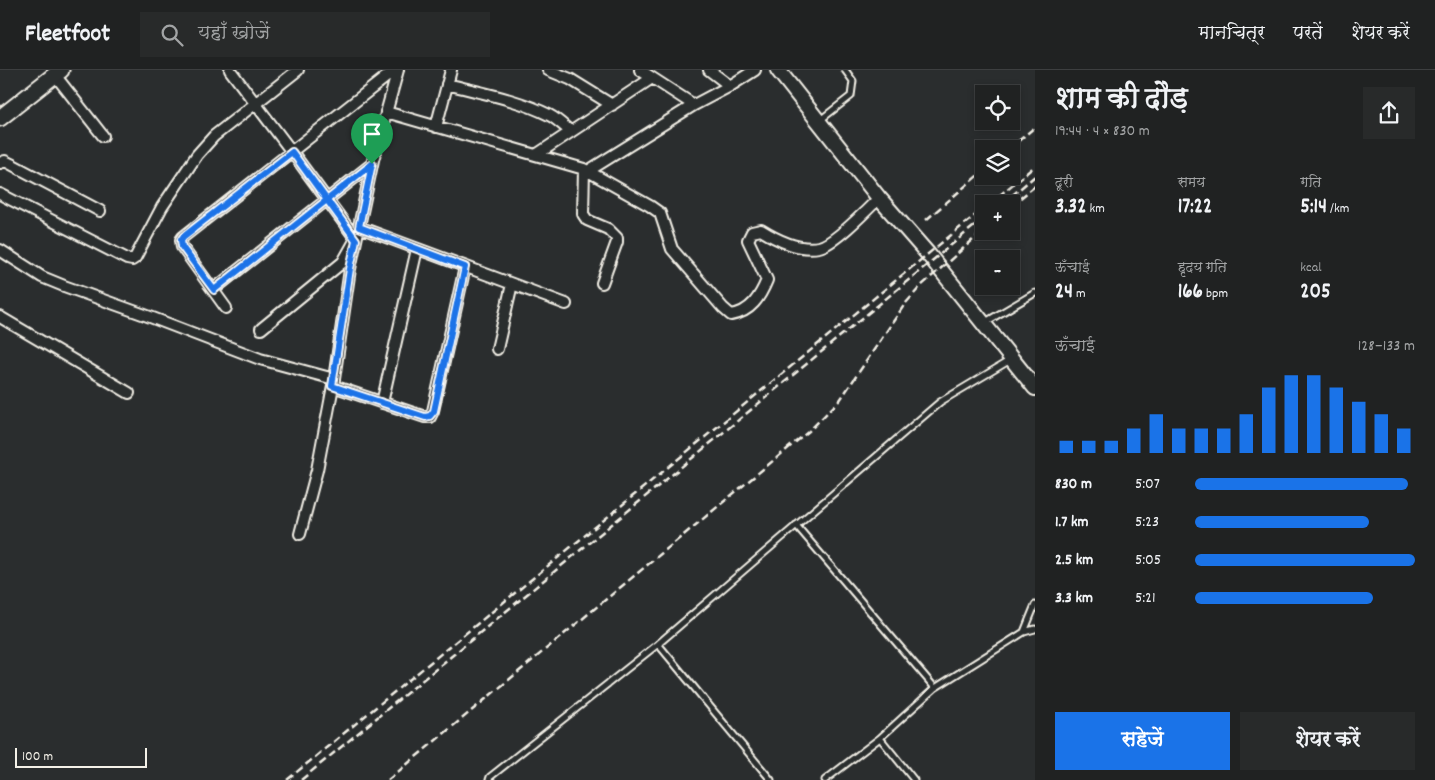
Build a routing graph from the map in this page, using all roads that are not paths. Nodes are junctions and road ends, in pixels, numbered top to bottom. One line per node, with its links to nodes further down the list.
1 (230, 70): 15 (street)
2 (298, 70): 15 (street)
3 (396, 70): 19 (street); 25 (street)
4 (451, 70): 13 (street)
5 (548, 70): 16 (street)
6 (640, 70): 12 (street)
7 (709, 70): 14 (street)
8 (756, 70): 14 (street)
9 (778, 70): 21 (main road)
10 (845, 70): 21 (lane)
11 (55, 72): 18 (main road); 20 (main road); 24 (street)
12 (652, 78): 16 (street); 17 (street)
13 (447, 84): 22 (street); 23 (street)
14 (730, 86): 17 (street)
15 (255, 104): 25 (street); 30 (street)
16 (612, 105): 23 (street)
17 (694, 105): 29 (street)
18 (0, 107)
19 (386, 112): 22 (street); 28 (street)
20 (0, 118)
21 (818, 121): 31 (main road)
22 (436, 127): 26 (street)
23 (571, 132): 26 (street)
24 (103, 136)
25 (292, 152): 32 (street); 41 (street)
26 (536, 155): 29 (street)
27 (0, 163): 33 (street)
28 (372, 164): 32 (street); 34 (street)
29 (586, 170): 31 (street); 39 (street)
30 (0, 195)
31 (879, 198): 46 (main road)
32 (327, 200): 35 (street); 41 (street)
33 (100, 212)
34 (359, 227): 35 (street); 37 (street)
35 (356, 240): 47 (street); 50 (street)
36 (0, 250): 50 (street)
37 (417, 250): 38 (street); 53 (street)
38 (465, 267): 40 (street); 53 (street)
39 (602, 283)
40 (512, 284): 43 (street); 48 (street)
41 (214, 290): 44 (street)
42 (1035, 293): 46 (lane)
43 (566, 304)
44 (226, 308)
45 (0, 318): 52 (street)
46 (984, 323): 49 (main road)
47 (261, 329)
48 (497, 349)
49 (1012, 358): 51 (main road); 54 (lane)
50 (333, 383): 53 (street); 55 (street)
51 (1035, 388)
52 (128, 392)
53 (382, 403)
54 (796, 525): 59 (lane); 60 (lane)
55 (300, 534)
56 (1035, 605): 58 (lane)
57 (1035, 628): 58 (lane)
58 (1024, 632): 60 (lane)
59 (658, 644): 62 (lane); 63 (lane)
60 (935, 688): 61 (lane)
61 (880, 738): 64 (lane); 65 (lane)
62 (490, 780)
63 (771, 780)
64 (825, 780)
65 (914, 780)

